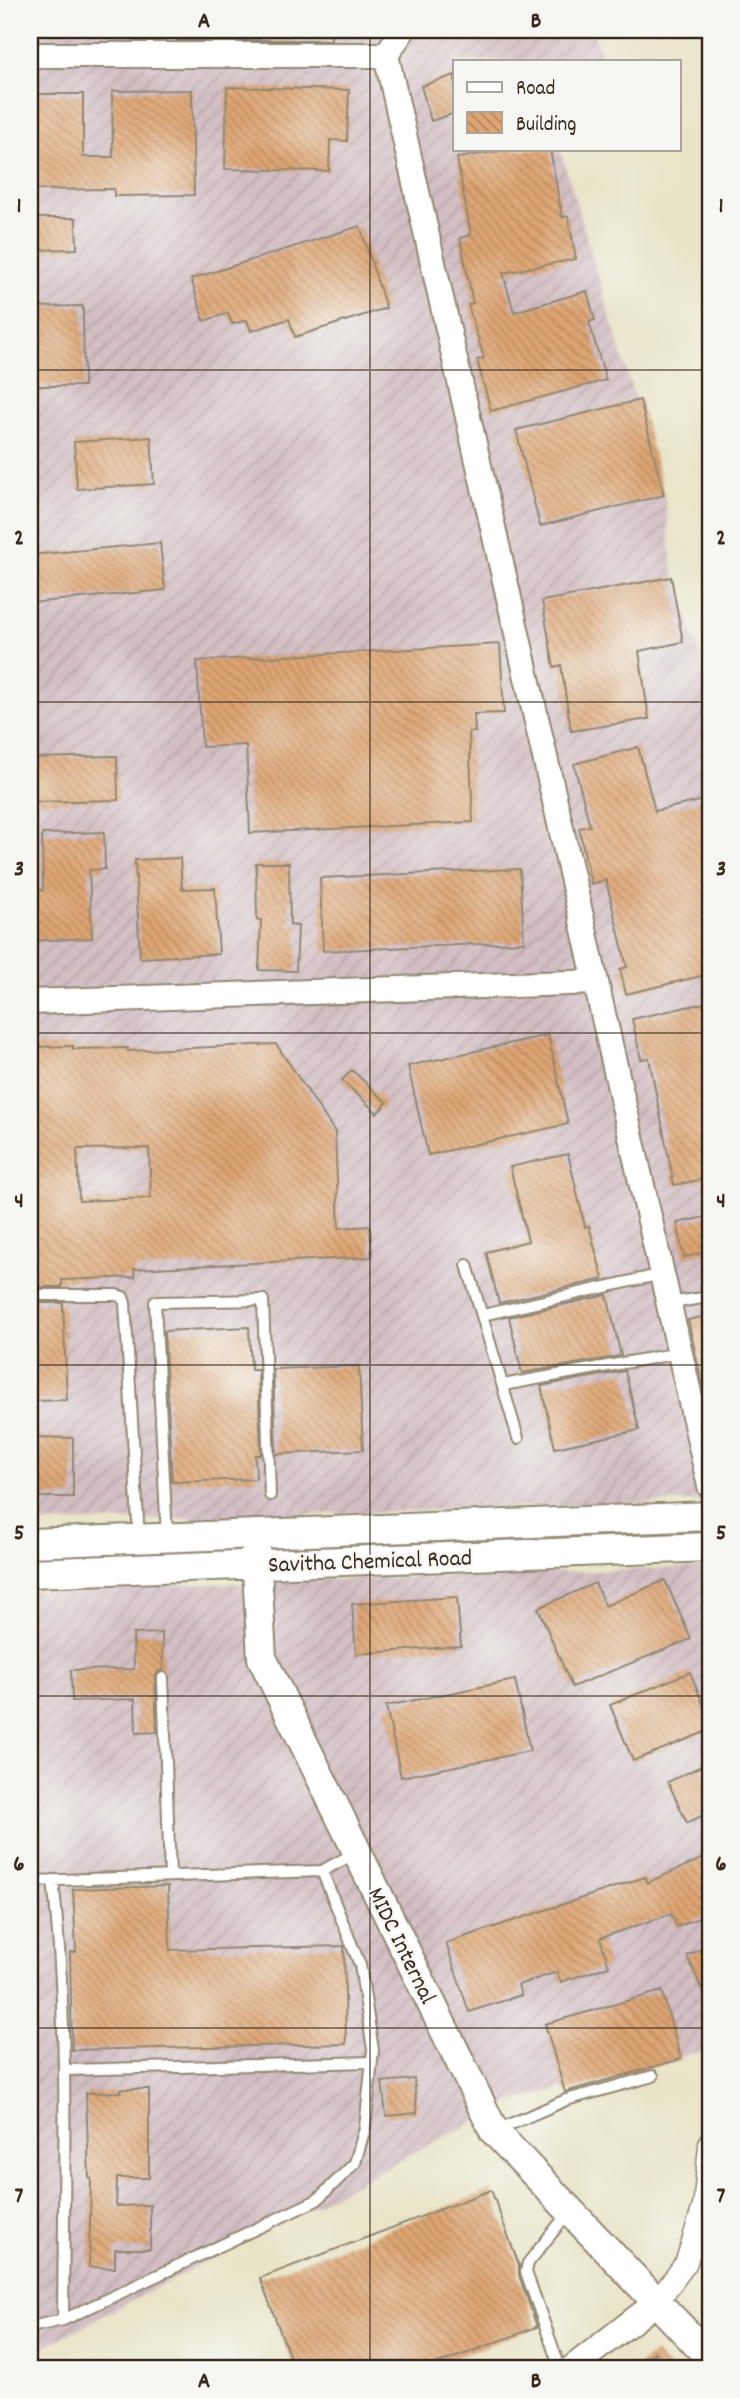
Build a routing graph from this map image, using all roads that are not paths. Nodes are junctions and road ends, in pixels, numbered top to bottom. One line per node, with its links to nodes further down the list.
1 (403, 30): 3 (street)
2 (30, 55): 3 (street)
3 (386, 55): 4 (street)
4 (596, 982): 5 (street); 7 (street)
5 (30, 1002)
6 (467, 1265): 11 (lane)
7 (662, 1274): 10 (street); 11 (lane)
8 (30, 1295): 19 (lane)
9 (710, 1297): 10 (lane)
10 (669, 1303): 12 (street)
11 (483, 1315): 13 (lane)
12 (680, 1352): 13 (lane); 15 (street)
13 (503, 1384): 14 (lane)
14 (518, 1438)
15 (710, 1486)
16 (270, 1495): 19 (lane)
17 (701, 1517): 18 (main road, Savitha Chemical Road); 21 (street)
18 (255, 1534): 19 (main road, Savitha Chemical Road); 22 (main road, MIDC Internal)
19 (153, 1538): 20 (main road, Savitha Chemical Road)
20 (30, 1543)
21 (708, 1551): 22 (main road, Savitha Chemical Road)
22 (257, 1564): 23 (main road, Savitha Chemical Road); 25 (main road, MIDC Internal)
23 (30, 1573)
24 (163, 1678): 27 (lane)
25 (357, 1852): 26 (lane); 33 (main road, MIDC Internal)
26 (321, 1871): 27 (lane); 30 (lane)
27 (170, 1876): 28 (lane)
28 (53, 1880): 29 (lane); 31 (lane)
29 (30, 1881)
30 (371, 2062): 31 (lane); 37 (lane)
31 (65, 2070): 37 (lane)
32 (653, 2076): 33 (lane)
33 (494, 2131): 35 (main road, MIDC Internal)
34 (710, 2141): 36 (street)
35 (570, 2210): 36 (main road, MIDC Internal); 40 (lane)
36 (657, 2302): 39 (main road, MIDC Internal); 41 (street)
37 (63, 2320): 38 (lane)
38 (30, 2327)
39 (710, 2358)
40 (560, 2368)
41 (572, 2368)

